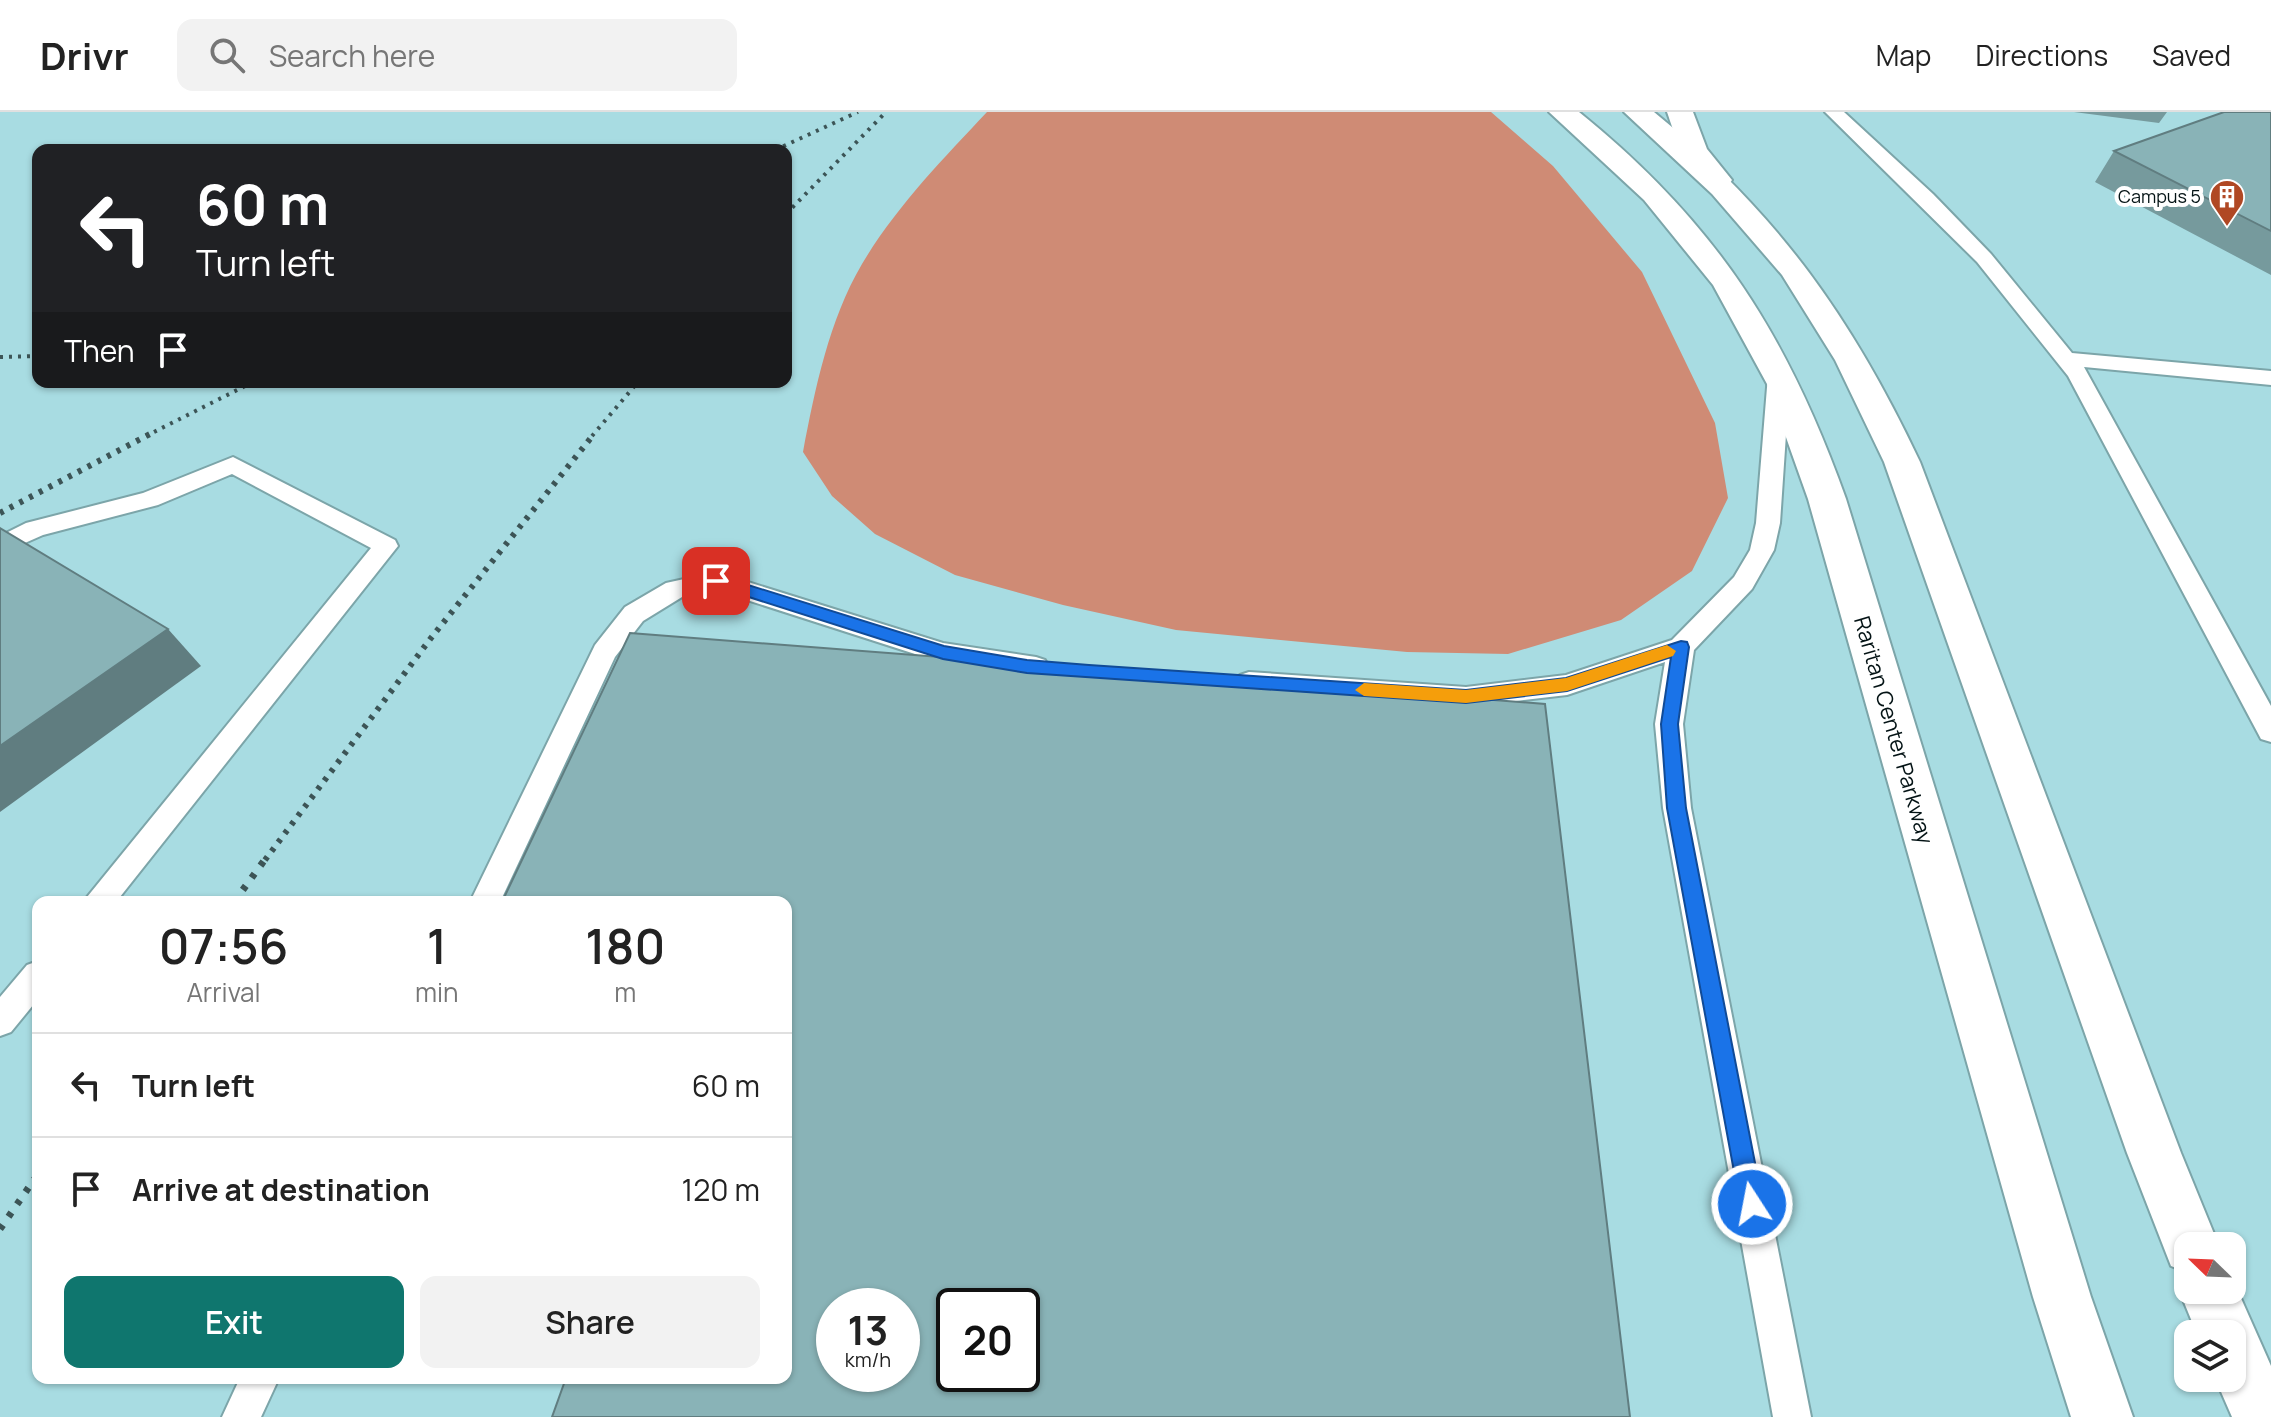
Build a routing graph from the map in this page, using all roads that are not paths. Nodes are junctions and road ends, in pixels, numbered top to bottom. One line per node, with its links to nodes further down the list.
1 (1562, 112): 7 (street, Raritan Center Parkway)
2 (1637, 112): 5 (street)
3 (1680, 112): 5 (street)
4 (1834, 112): 6 (lane)
5 (1718, 180): 18 (street)
6 (2067, 359): 8 (lane); 13 (lane)
7 (1780, 373): 10 (lane); 23 (street, Raritan Center Parkway)
8 (2271, 378)
9 (0, 546): 14 (lane)
10 (1681, 647): 12 (lane); 22 (lane)
11 (1058, 669): 15 (lane)
12 (1231, 681)
13 (2271, 731)
14 (103, 896)
15 (488, 896)
16 (32, 982): 17 (lane)
17 (0, 1021)
18 (2185, 1232)
19 (2246, 1379): 24 (street)
20 (257, 1384): 21 (lane)
21 (241, 1417)
22 (1792, 1417)
23 (2102, 1417)
24 (2263, 1417)

